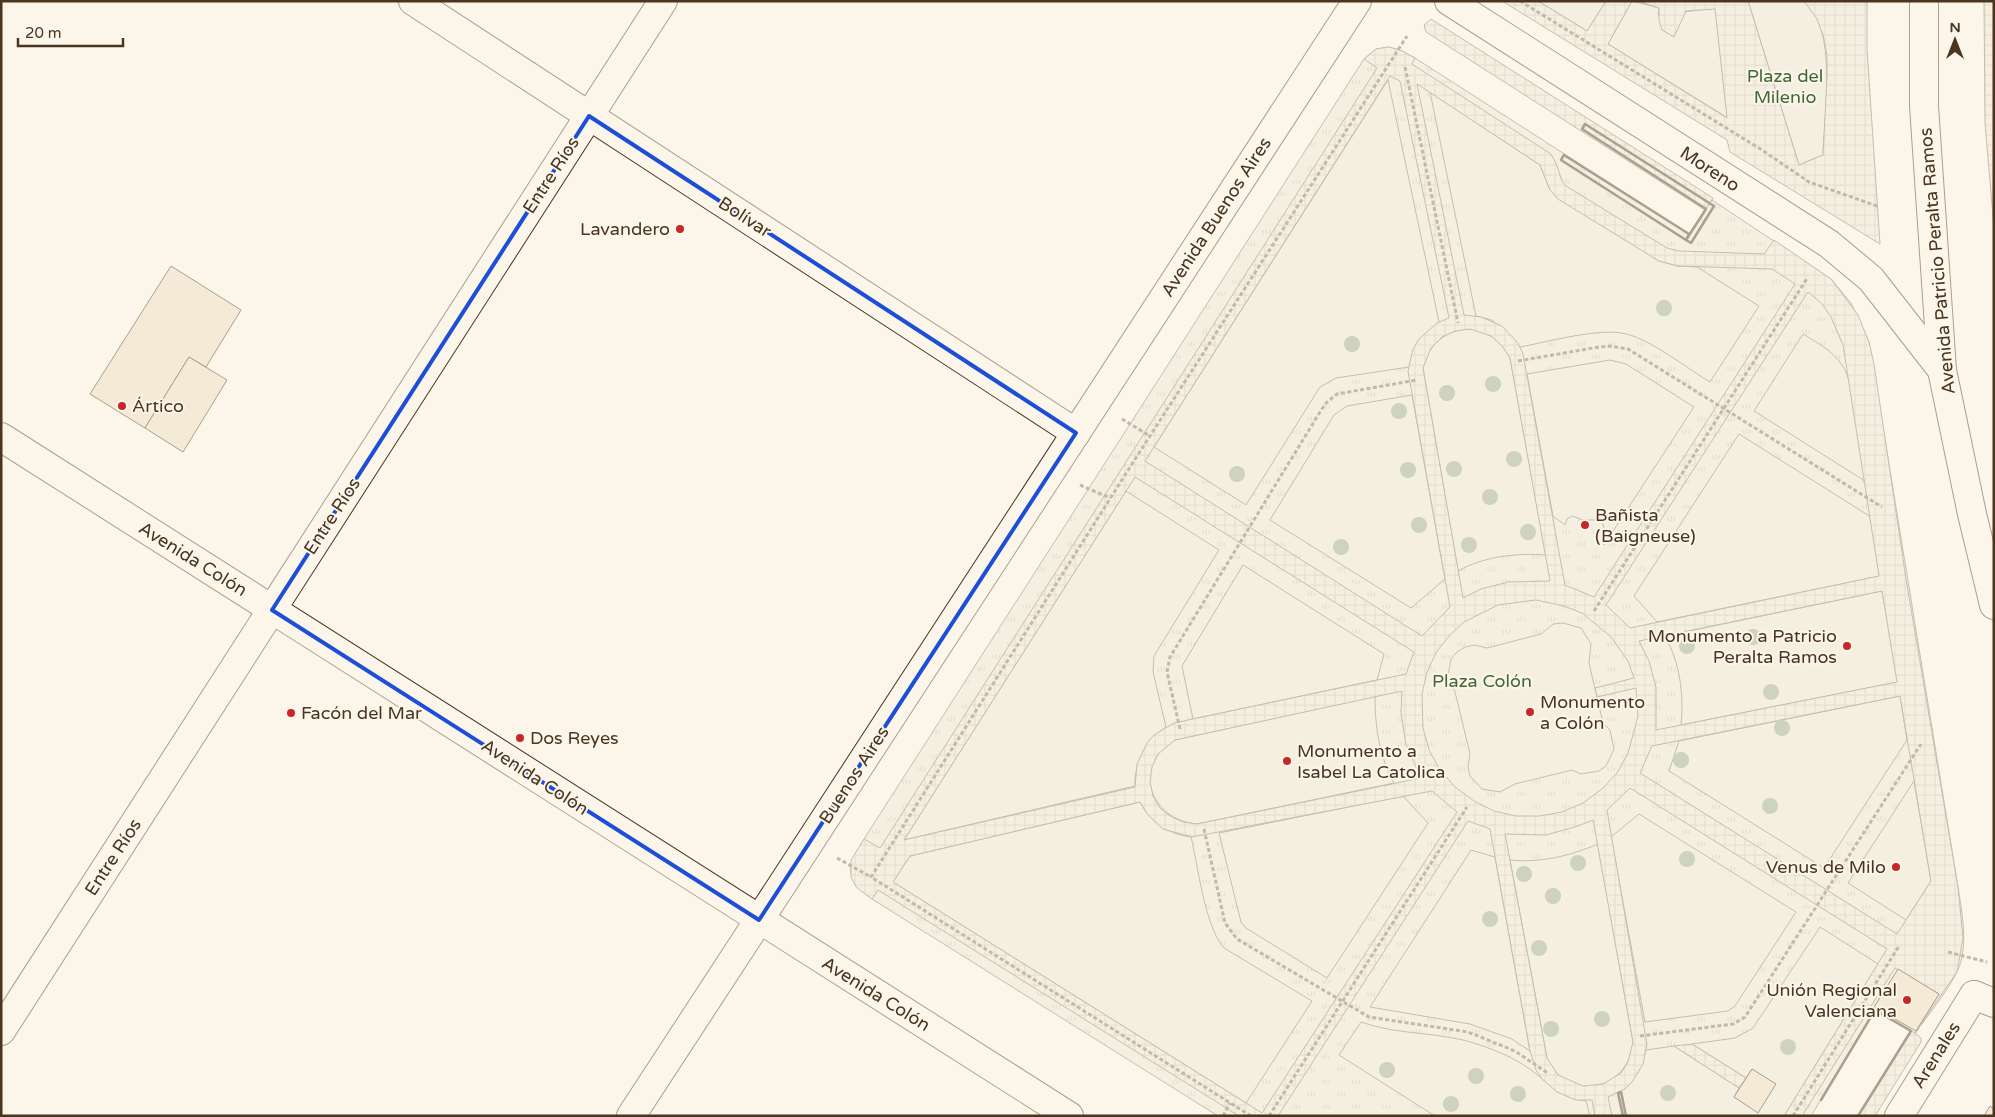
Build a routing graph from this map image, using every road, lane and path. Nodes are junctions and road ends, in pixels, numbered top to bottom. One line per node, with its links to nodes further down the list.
1 (414, 1): 9 (street, Bolívar)
2 (663, 1): 9 (street, Entre Ríos)
3 (1357, 1): 17 (street, Avenida Buenos Aires)
4 (1449, 1): 14 (street, Moreno)
5 (1520, 1): 10 (path)
6 (1924, 1): 14 (street, Avenida Patricio Peralta Ramos)
7 (1407, 36): 28 (path)
8 (1405, 68): 12 (path)
9 (589, 116): 17 (street, Bolívar); 21 (street, Entre Ríos)
10 (1877, 206)
11 (1808, 277): 16 (path)
12 (1458, 323)
13 (1518, 361): 16 (path)
14 (1942, 370): 20 (street, Avenida Patricio Peralta Ramos)
15 (1417, 380): 23 (path)
16 (1724, 408): 19 (path); 22 (path)
17 (1076, 433): 27 (street, Buenos Aires)
18 (1, 437): 21 (street, Avenida Colón)
19 (1882, 507)
20 (1994, 605)
21 (272, 610): 29 (street, Avenida Colón); 35 (street, Entre Ríos)
22 (1594, 611)
23 (1180, 729)
24 (1921, 744): 36 (path)
25 (1467, 807): 34 (path)
26 (1204, 829): 34 (path)
27 (810, 843): 28 (path); 29 (street, Buenos Aires)
28 (871, 877): 38 (path)
29 (759, 920): 39 (street, Buenos Aires); 40 (street, Avenida Colón)
30 (1898, 946): 44 (path)
31 (1948, 952): 32 (path)
32 (1987, 962)
33 (1984, 999): 45 (street, Arenales)
34 (1342, 1002): 37 (path); 43 (path)
35 (1, 1031)
36 (1640, 1036)
37 (1549, 1074)
38 (1230, 1103): 41 (path); 42 (path)
39 (631, 1116)
40 (1069, 1116)
41 (1223, 1116)
42 (1251, 1116)
43 (1269, 1116)
44 (1793, 1116)
45 (1899, 1116)

